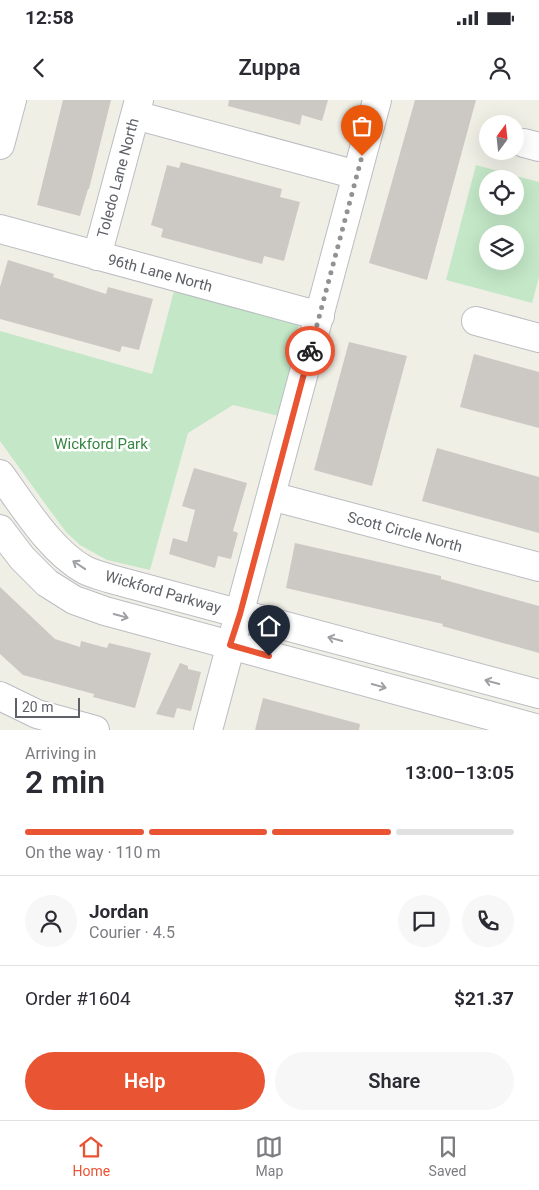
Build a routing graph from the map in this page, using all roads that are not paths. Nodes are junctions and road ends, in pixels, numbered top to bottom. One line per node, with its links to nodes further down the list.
1 (12, 100): 4 (street)
2 (377, 100): 5 (street)
3 (137, 108): 5 (street); 7 (street, Toledo Lane North)
4 (0, 145)
5 (357, 175): 8 (street)
6 (0, 229): 7 (street, 96th Lane North)
7 (97, 256): 8 (street, 96th Lane North)
8 (320, 316): 12 (street)
9 (476, 321): 10 (street)
10 (539, 338)
11 (0, 474): 15 (street, Wickford Parkway, one-way to 11)
12 (271, 496): 14 (street, Scott Circle North); 15 (street)
13 (0, 529): 16 (street, one-way to 16)
14 (539, 567)
15 (240, 614): 16 (street); 17 (street, Wickford Parkway, one-way to 15)
16 (230, 645): 20 (street, one-way to 20); 22 (street)
17 (539, 694)
18 (0, 696): 19 (street)
19 (64, 726): 21 (street)
20 (539, 729)
21 (95, 730)
22 (208, 730)

